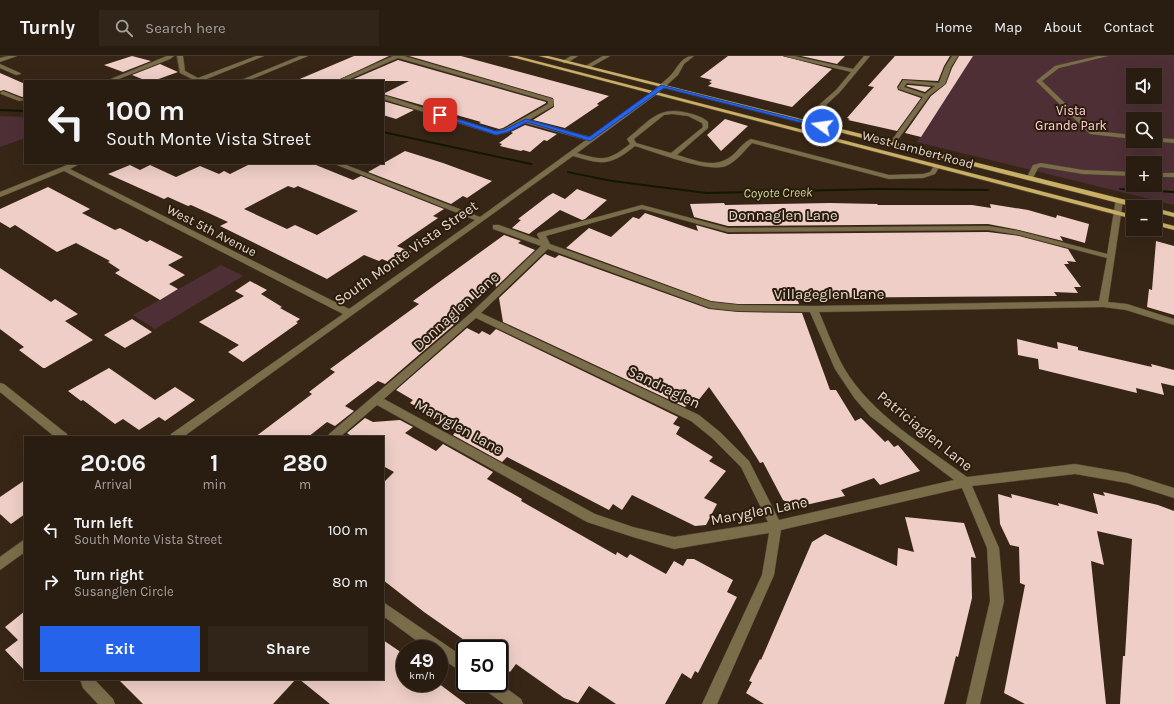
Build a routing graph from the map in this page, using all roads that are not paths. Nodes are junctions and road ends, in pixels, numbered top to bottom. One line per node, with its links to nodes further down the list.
1 (14, 56): 16 (street)
2 (171, 56): 22 (street)
3 (180, 56): 23 (street)
4 (261, 56): 23 (street)
5 (305, 56): 24 (street)
6 (398, 56): 25 (street); 33 (street)
7 (511, 56): 29 (main road, West Lambert Road)
8 (542, 56): 17 (main road, West Lambert Road)
9 (575, 56): 17 (street)
10 (608, 56): 19 (street)
11 (691, 56): 27 (street, South Monte Vista Street)
12 (787, 56): 20 (street)
13 (867, 56): 20 (street)
14 (955, 56): 26 (street)
15 (1105, 56): 35 (street)
16 (0, 60)
17 (565, 62): 19 (main road, West Lambert Road)
18 (0, 66): 21 (street)
19 (587, 67): 27 (main road, West Lambert Road)
20 (854, 71): 34 (street)
21 (18, 74)
22 (114, 79)
23 (200, 80)
24 (245, 80)
25 (342, 80)
26 (940, 85): 30 (street); 30 (street)
27 (663, 86): 29 (street, South Monte Vista Street); 34 (main road, West Lambert Road)
28 (1, 92): 32 (street)
29 (655, 93): 36 (street, South Monte Vista Street); 45 (main road, West Lambert Road)
30 (926, 96): 40 (street)
31 (384, 97): 33 (street)
32 (21, 100)
33 (526, 120): 36 (street)
34 (822, 126): 40 (main road, West Lambert Road)
35 (1126, 136)
36 (590, 139): 41 (street, South Monte Vista Street)
37 (1162, 140): 38 (street)
38 (1174, 141)
39 (634, 144): 41 (street); 42 (street); 42 (street)
40 (892, 144): 50 (main road, West Lambert Road)
41 (570, 153): 58 (street, South Monte Vista Street)
42 (673, 155): 45 (street)
43 (76, 164): 46 (street)
44 (338, 164): 58 (street)
45 (937, 166): 55 (main road, West Lambert Road)
46 (65, 169): 51 (street); 66 (street, West 5th Avenue)
47 (1126, 174): 50 (street)
48 (1162, 175): 49 (street)
49 (1174, 175)
50 (1030, 179): 52 (main road, West Lambert Road)
51 (0, 195)
52 (1120, 201): 53 (main road, West Lambert Road); 55 (street)
53 (1126, 203)
54 (1162, 212): 57 (main road)
55 (1119, 213): 56 (main road, West Lambert Road); 63 (street)
56 (1126, 215)
57 (1174, 215)
58 (481, 220): 66 (street, South Monte Vista Street)
59 (1162, 225): 61 (main road)
60 (496, 227): 62 (street, Villageglen Lane)
61 (1174, 228)
62 (547, 245): 63 (street, Donnaglen Lane); 65 (street, Villageglen Lane); 67 (street, Donnaglen Lane)
63 (1111, 257): 64 (street)
64 (1103, 304): 65 (street, Villageglen Lane); 68 (street, Villageglen Lane)
65 (813, 309): 74 (street, Patriciaglen Lane)
66 (349, 313): 72 (street, South Monte Vista Street)
67 (475, 314): 70 (street, Donnaglen Lane); 76 (street, Sandraglen)
68 (1174, 322)
69 (0, 387): 71 (street)
70 (377, 400): 73 (street, Donnaglen Lane); 76 (street, Maryglen Lane)
71 (62, 436)
72 (176, 436)
73 (334, 436)
74 (965, 482): 75 (street, Maryglen Lane); 76 (street, Maryglen Lane); 86 (street, Patriciaglen Lane)
75 (1174, 493)
76 (776, 526): 85 (street)
77 (24, 546): 78 (street)
78 (0, 564)
79 (384, 609): 80 (street)
80 (456, 661)
81 (87, 680): 83 (street)
82 (499, 692): 84 (street)
83 (108, 704)
84 (516, 704)
85 (709, 704)
86 (974, 704)

